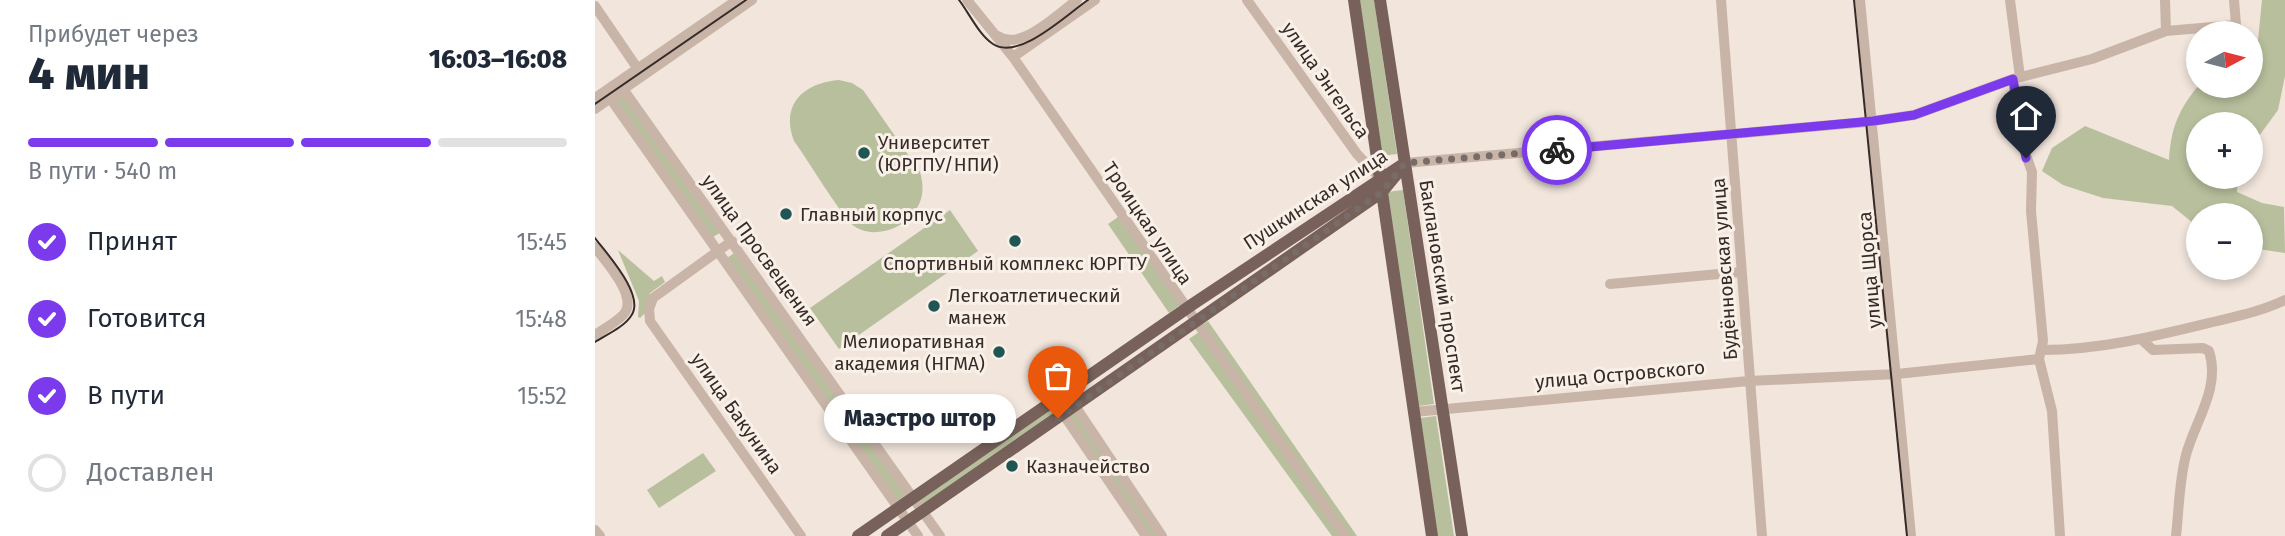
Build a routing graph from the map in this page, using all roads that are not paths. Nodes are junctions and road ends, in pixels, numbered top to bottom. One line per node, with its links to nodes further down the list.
1 (737, 0): 18 (street)
2 (752, 0): 18 (street)
3 (967, 0): 15 (street, Троицкая улица)
4 (1077, 0): 15 (street)
5 (1095, 0): 17 (street)
6 (1247, 0): 27 (street, улица Энгельса)
7 (1354, 0): 27 (main road)
8 (1380, 0): 26 (main road, Баклановский проспект)
9 (1721, 0): 25 (street, Будённовская улица)
10 (1860, 0): 24 (street, улица Щорса)
11 (2010, 0): 19 (street)
12 (2165, 0): 16 (street)
13 (2234, 0): 16 (street)
14 (595, 6): 18 (street)
15 (988, 30): 17 (street, Троицкая улица)
16 (2166, 31): 19 (street)
17 (1013, 57): 35 (street, Троицкая улица)
18 (639, 74): 20 (street)
19 (2016, 78): 24 (street); 39 (street)
20 (618, 86): 21 (street); 22 (street); 29 (street, улица Просвещения)
21 (595, 98)
22 (610, 98): 23 (street); 31 (street, улица Просвещения)
23 (595, 108)
24 (1873, 121): 25 (street); 40 (street, улица Щорса)
25 (1731, 134): 26 (street); 32 (street, Будённовская улица)
26 (1405, 163): 27 (main road, Пушкинская улица); 28 (main road, Пушкинская улица); 45 (main road, Баклановский проспект)
27 (1380, 178): 28 (main road); 35 (main road, Пушкинская улица)
28 (1382, 192): 36 (main road, Пушкинская улица); 46 (main road)
29 (732, 241): 31 (street); 48 (street, улица Просвещения)
30 (595, 247): 37 (street)
31 (720, 250): 49 (street, улица Просвещения); 54 (street, улица Бакунина)
32 (1741, 272): 33 (street); 41 (street, Будённовская улица)
33 (1609, 284)
34 (2285, 300): 38 (street, улица Островского)
35 (1186, 309): 36 (street, Троицкая улица); 42 (main road, Пушкинская улица)
36 (1195, 322): 44 (main road, Пушкинская улица); 61 (street, Троицкая улица)
37 (595, 335)
38 (2141, 340): 39 (street, улица Островского); 67 (street)
39 (2041, 355): 40 (street, улица Островского); 66 (street)
40 (1897, 374): 41 (street, улица Островского); 65 (street, улица Щорса)
41 (1749, 381): 45 (street, улица Островского); 64 (street, Будённовская улица)
42 (1067, 394): 43 (main road, Пушкинская улица); 44 (street)
43 (1055, 402): 47 (street); 48 (main road, Пушкинская улица)
44 (1075, 406): 47 (main road, Пушкинская улица); 60 (street)
45 (1442, 408): 46 (street, улица Островского); 63 (main road, Баклановский проспект)
46 (1414, 412): 62 (main road)
47 (1064, 414): 50 (main road, Пушкинская улица); 59 (street)
48 (913, 498): 49 (main road, Пушкинская улица); 50 (street, улица Просвещения)
49 (899, 508): 51 (street, улица Просвещения); 55 (main road, Пушкинская улица)
50 (922, 511): 51 (main road, Пушкинская улица); 58 (street, улица Просвещения)
51 (908, 521): 56 (main road, Пушкинская улица); 57 (street, улица Просвещения)
52 (595, 530): 53 (street)
53 (600, 536)
54 (801, 536)
55 (858, 536)
56 (887, 536)
57 (918, 536)
58 (940, 536)
59 (1146, 536)
60 (1162, 536)
61 (1345, 536)
62 (1432, 536)
63 (1462, 536)
64 (1762, 536)
65 (1912, 536)
66 (2060, 536)
67 (2176, 536)

